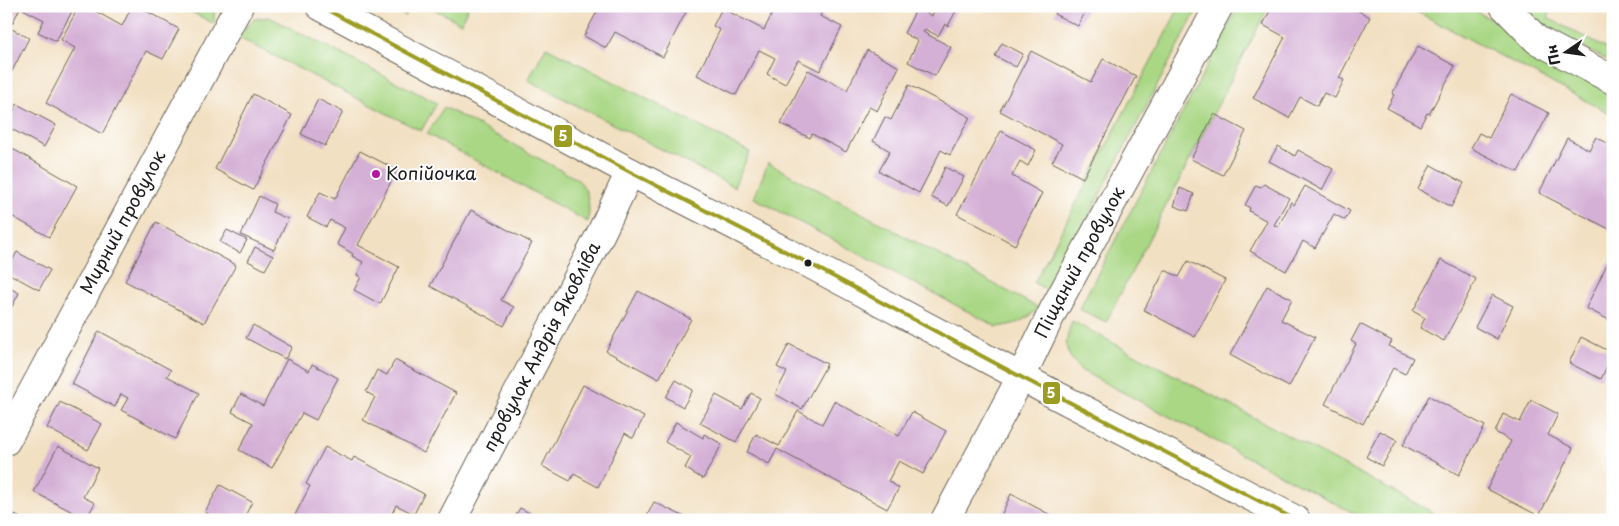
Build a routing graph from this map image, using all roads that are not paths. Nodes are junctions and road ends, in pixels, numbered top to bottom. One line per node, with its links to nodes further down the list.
1 (239, 6): 8 (street, Мирний провулок)
2 (320, 6): 6 (street)
3 (1219, 6): 7 (street, Піщаний провулок)
4 (1504, 6): 5 (street)
5 (1613, 80)
6 (630, 172): 7 (street); 9 (street, провулок Андрія Яковліва)
7 (1021, 377): 10 (street, Піщаний провулок); 11 (street)
8 (6, 441)
9 (452, 520)
10 (945, 520)
11 (1296, 520)

